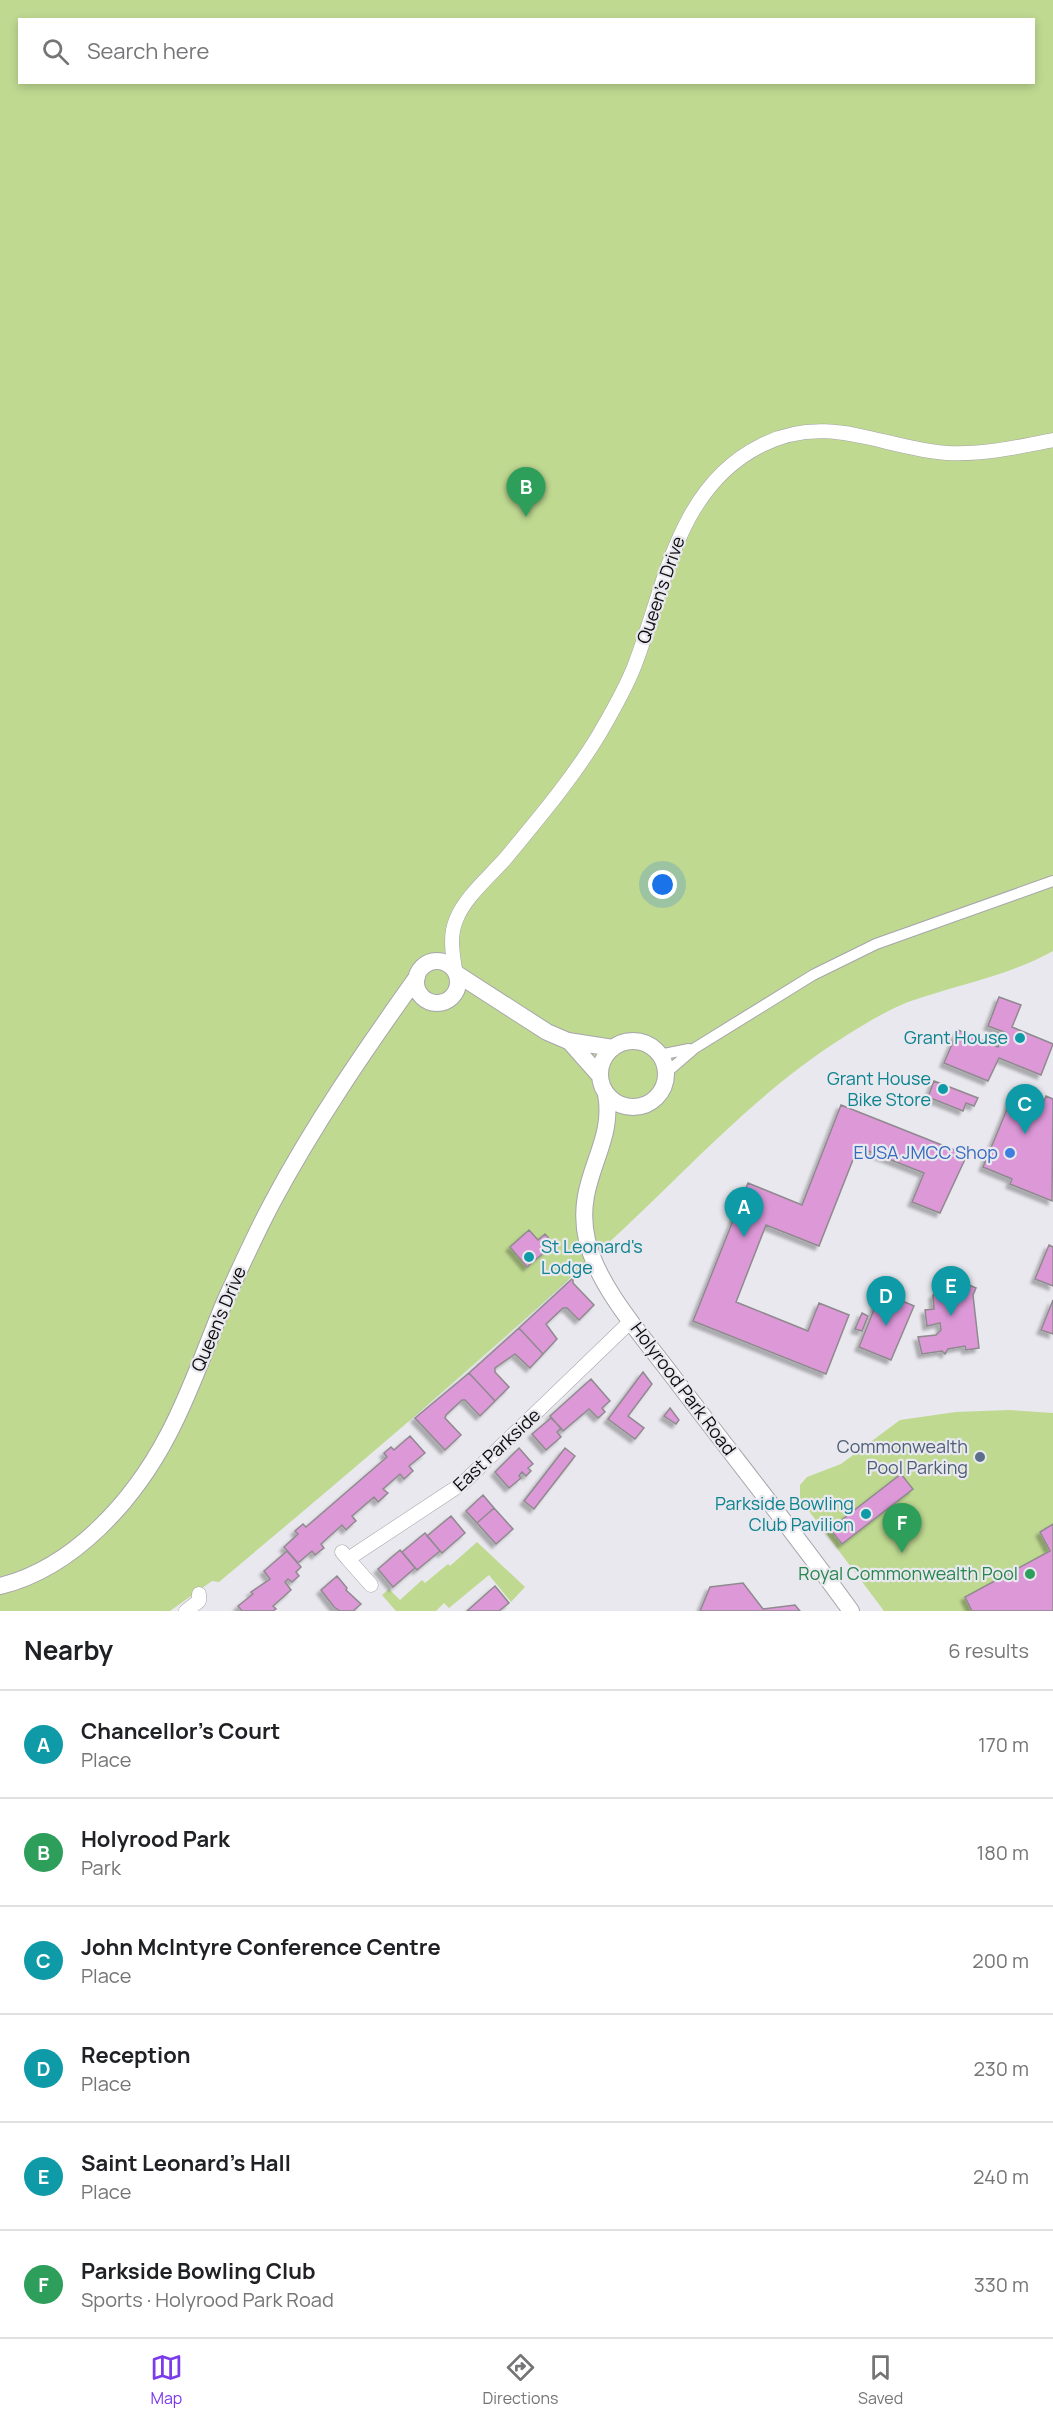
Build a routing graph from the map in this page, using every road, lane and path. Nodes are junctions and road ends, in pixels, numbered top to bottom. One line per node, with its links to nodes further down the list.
1 (1053, 440): 3 (street, Queen's Drive)
2 (1053, 881): 10 (street)
3 (456, 972): 4 (street, Queen's Drive); 5 (street, Queen's Drive); 6 (street, Queen's Drive)
4 (417, 977): 7 (street); 8 (street, Queen's Drive)
5 (484, 993): 6 (street); 9 (street, Queen's Drive)
6 (454, 994): 7 (street)
7 (425, 999): 8 (street)
8 (395, 1008): 20 (street, Queen's Drive)
9 (568, 1041): 11 (street, Queen's Drive); 14 (street, Queen's Drive)
10 (695, 1047): 12 (street); 13 (street)
11 (613, 1048): 12 (street, Queen's Drive); 14 (street)
12 (659, 1055): 13 (street)
13 (666, 1073): 16 (street)
14 (600, 1076): 15 (street, Queen's Drive)
15 (606, 1094): 16 (street); 17 (street, Queen's Drive)
16 (640, 1106): 17 (street)
17 (602, 1142): 18 (street, Holyrood Park Road)
18 (631, 1321): 19 (street, East Parkside); 23 (street, Holyrood Park Road)
19 (371, 1585)
20 (0, 1586)
21 (199, 1594): 22 (street)
22 (186, 1611)
23 (851, 1611)

